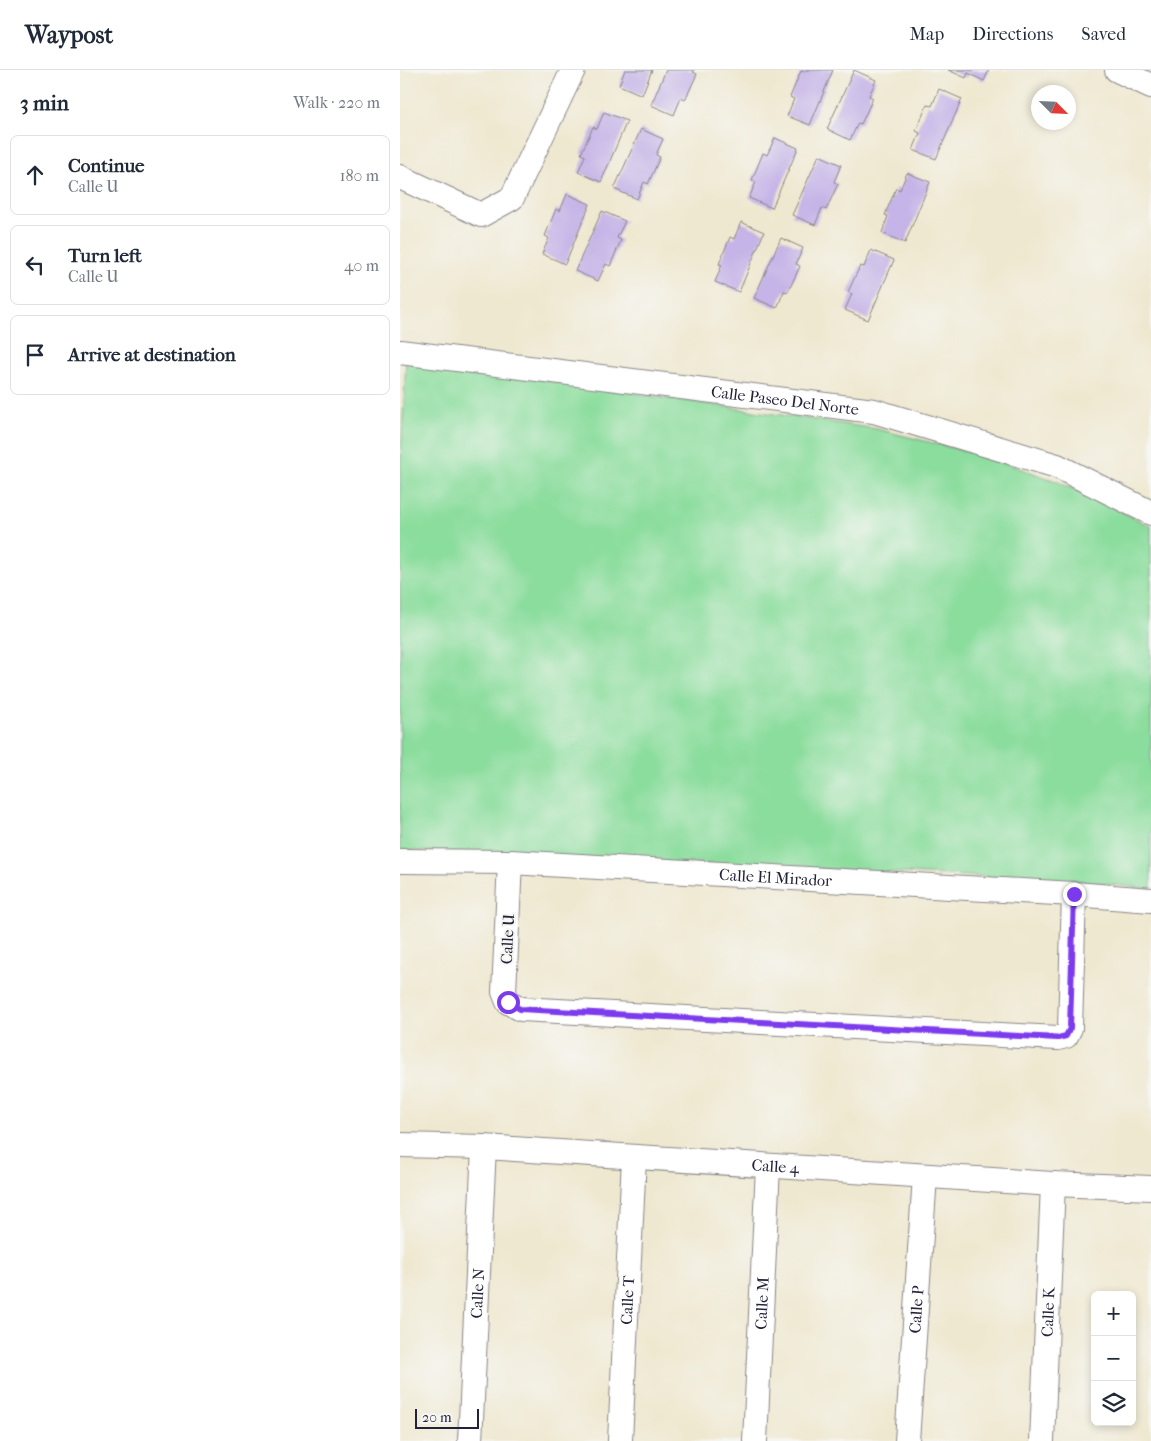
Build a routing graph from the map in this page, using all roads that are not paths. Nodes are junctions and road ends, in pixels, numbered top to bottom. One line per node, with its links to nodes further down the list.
1 (573, 70): 4 (street)
2 (1117, 70): 3 (street)
3 (1151, 86)
4 (400, 177)
5 (400, 352): 6 (street, Calle Paseo Del Norte)
6 (1151, 513)
7 (400, 860): 8 (street, Calle El Mirador)
8 (510, 862): 9 (street, Calle El Mirador); 9 (street, Calle U)
9 (1074, 894): 10 (street, Calle El Mirador)
10 (1151, 900)
11 (400, 1145): 12 (street, Calle 4)
12 (484, 1148): 13 (street, Calle 4); 18 (street, Calle N)
13 (634, 1158): 14 (street, Calle 4); 19 (street, Calle T)
14 (768, 1166): 15 (street, Calle 4); 20 (street, Calle M)
15 (924, 1176): 16 (street, Calle 4); 21 (street, Calle P)
16 (1053, 1184): 17 (street, Calle 4); 22 (street, Calle K)
17 (1151, 1188)
18 (470, 1441)
19 (620, 1441)
20 (755, 1441)
21 (907, 1441)
22 (1042, 1441)

